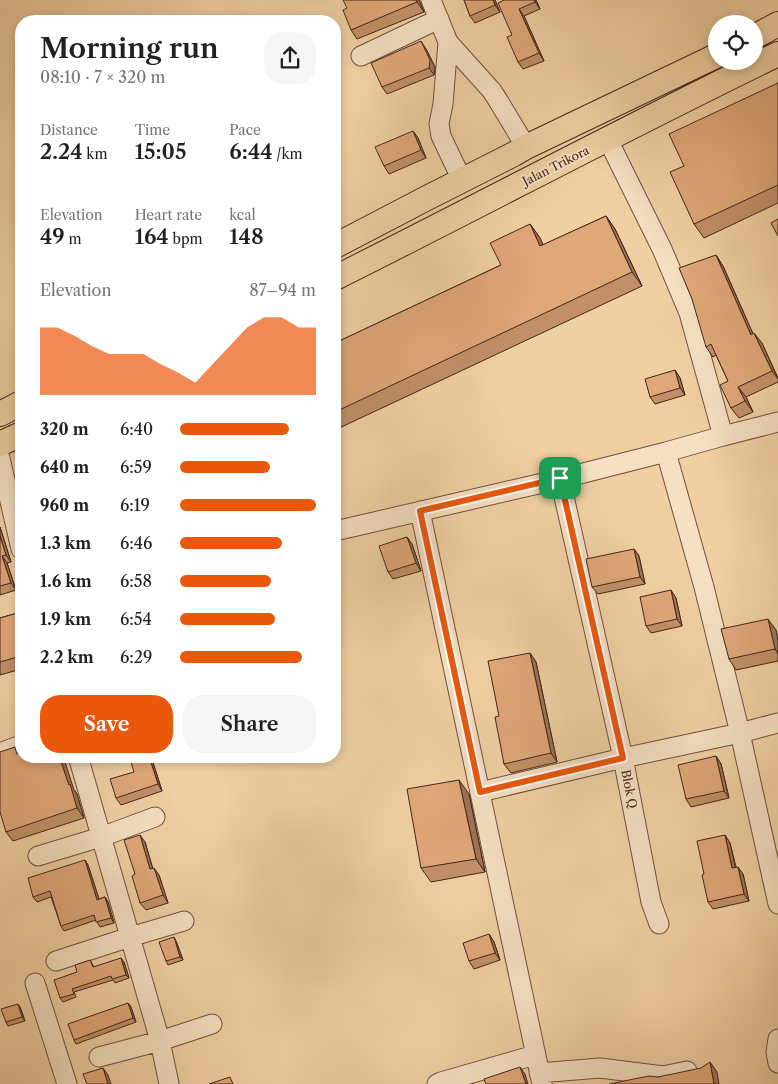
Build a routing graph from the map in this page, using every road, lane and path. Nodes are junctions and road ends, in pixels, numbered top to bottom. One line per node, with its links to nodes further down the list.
1 (431, 0): 2 (street)
2 (439, 19): 5 (street); 7 (street)
3 (778, 24): 4 (main road)
4 (763, 32)
5 (448, 42): 10 (street); 11 (street)
6 (778, 54): 9 (main road, Jalan Trikora)
7 (360, 56)
8 (708, 60): 10 (main road)
9 (608, 140): 13 (main road, Jalan Trikora); 21 (street)
10 (526, 146): 11 (main road)
11 (462, 180): 12 (main road)
12 (426, 198): 13 (main road); 14 (main road)
13 (444, 223): 16 (main road, Jalan Trikora)
14 (368, 229): 15 (main road); 16 (main road)
15 (341, 243)
16 (387, 251): 17 (main road, Jalan Trikora)
17 (341, 275)
18 (15, 406): 19 (main road)
19 (0, 414)
20 (778, 422): 21 (street)
21 (723, 436): 24 (street)
22 (15, 437): 23 (main road)
23 (0, 444)
24 (666, 452): 26 (street); 31 (street)
25 (0, 458): 28 (street)
26 (560, 478): 27 (street); 34 (street, Blok Q)
27 (420, 511): 29 (street); 36 (street)
28 (15, 522)
29 (341, 530)
30 (778, 723): 31 (street)
31 (740, 733): 34 (street); 40 (street)
32 (15, 747): 33 (street)
33 (0, 752)
34 (623, 758): 36 (street); 42 (street, Blok Q)
35 (80, 763): 38 (street)
36 (480, 792): 52 (street)
37 (155, 817): 38 (street)
38 (101, 837): 39 (street); 43 (street)
39 (38, 856)
40 (778, 904)
41 (184, 921): 43 (street)
42 (659, 924)
43 (130, 937): 44 (street); 48 (street)
44 (56, 961)
45 (35, 983): 54 (street)
46 (212, 1024): 48 (street)
47 (778, 1039): 50 (street)
48 (160, 1041): 49 (street); 55 (street)
49 (99, 1057)
50 (778, 1063)
51 (706, 1067): 53 (street)
52 (539, 1071): 53 (street); 56 (street)
53 (664, 1080)
54 (67, 1084)
55 (169, 1084)
56 (437, 1084)

